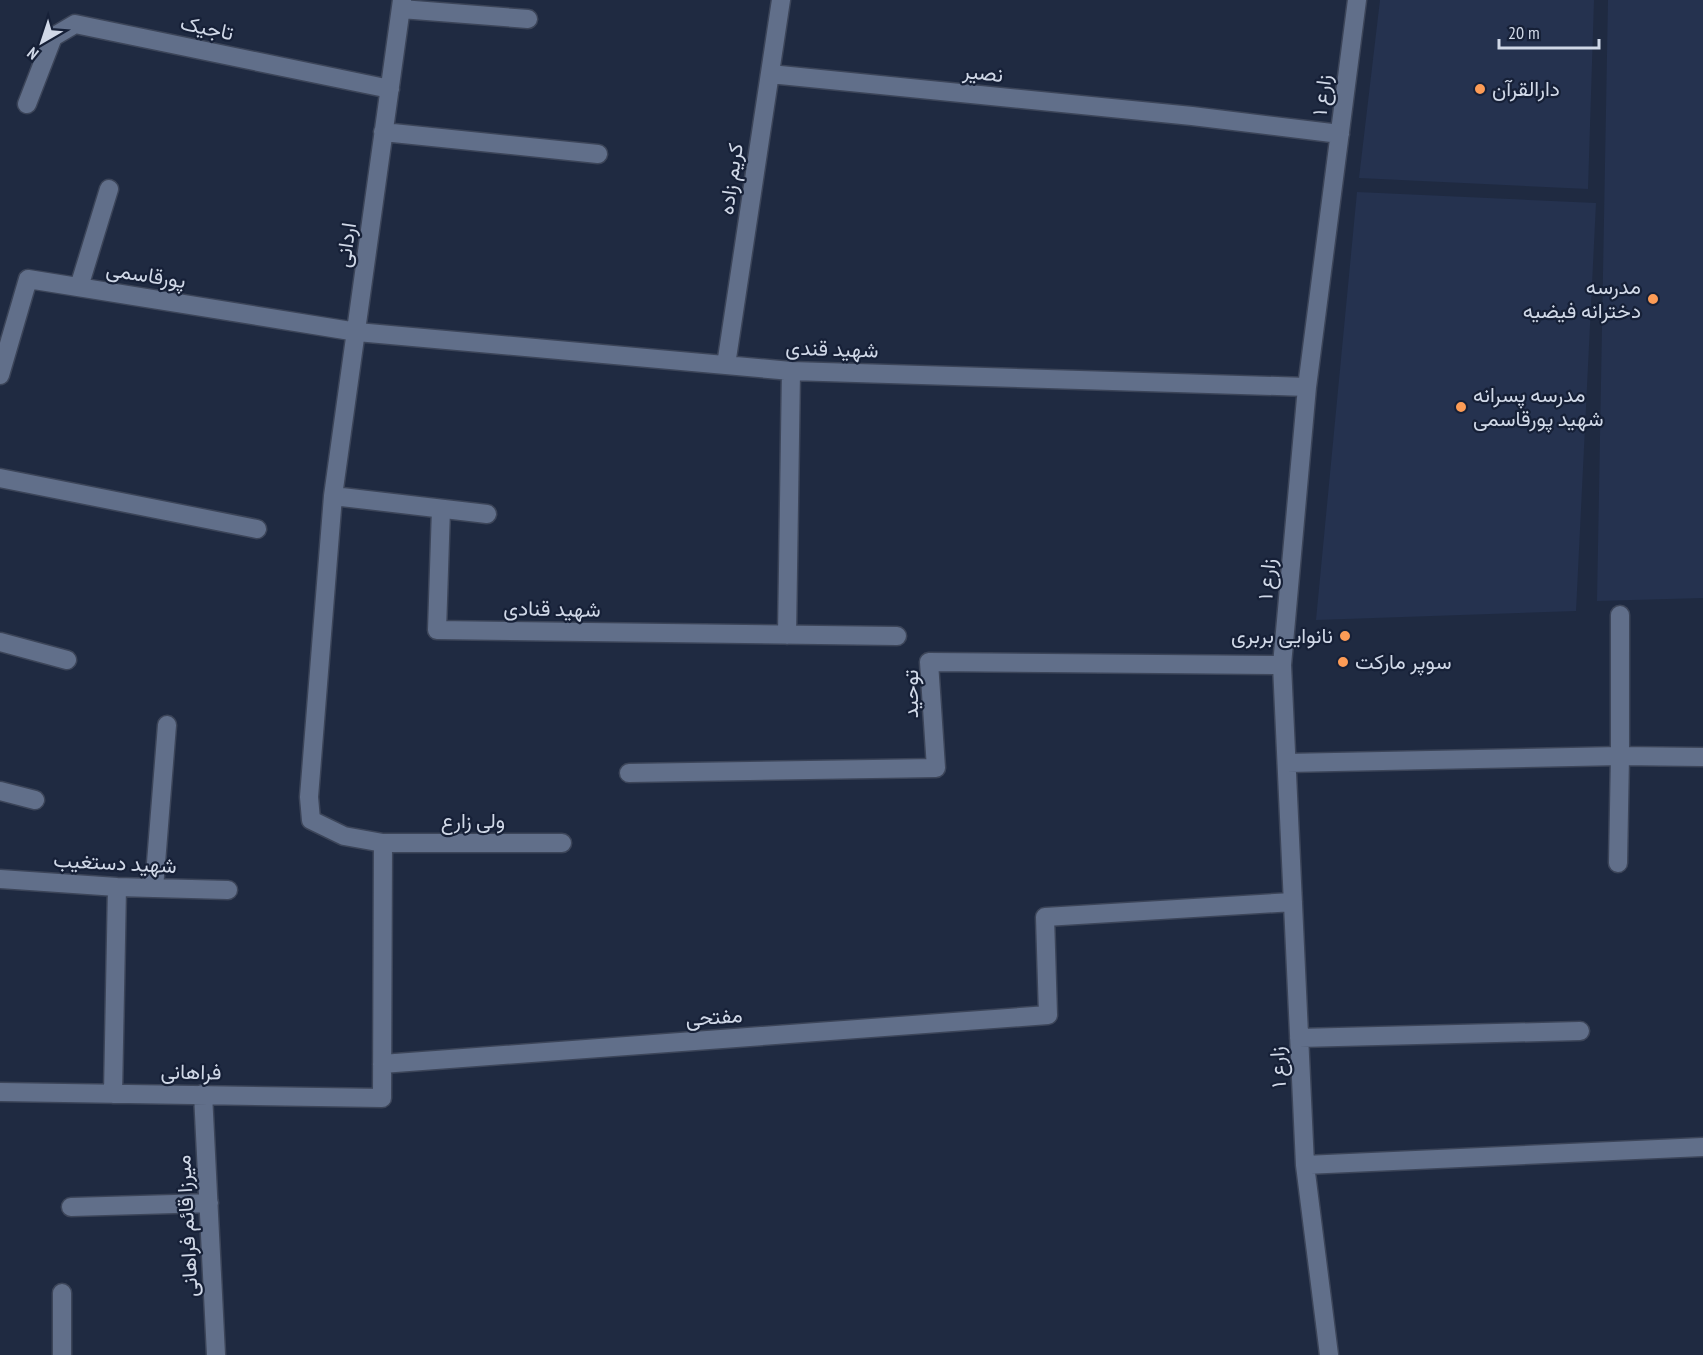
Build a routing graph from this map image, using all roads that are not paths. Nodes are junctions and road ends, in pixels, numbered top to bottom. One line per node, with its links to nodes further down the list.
1 (781, 0): 5 (street, کریم زاده)
2 (1357, 0): 9 (street, زارع ۱)
3 (401, 5): 4 (street); 6 (street, اردانی)
4 (528, 19)
5 (770, 74): 9 (street, نصیر); 14 (street, کریم زاده)
6 (390, 89): 7 (street, تاجیک); 8 (street, اردانی)
7 (27, 105)
8 (383, 132): 10 (street); 13 (street, اردانی)
9 (1340, 134): 17 (street, زارع ۱)
10 (598, 154)
11 (109, 189): 12 (street)
12 (80, 287): 13 (street, پورقاسمی); 16 (street, پورقاسمی)
13 (357, 332): 14 (street, شهید قندی); 19 (street, اردانی)
14 (726, 365): 15 (street, شهید قندی)
15 (791, 371): 17 (street, شهید قندی); 24 (street)
16 (0, 375)
17 (1307, 387): 28 (street, زارع ۱)
18 (0, 478): 22 (street)
19 (333, 496): 20 (street); 36 (street, ولی زارع)
20 (441, 509): 21 (street); 24 (street, شهید قنادی)
21 (487, 514)
22 (257, 529)
23 (1620, 615): 30 (street)
24 (787, 635): 25 (street, شهید قنادی)
25 (897, 636)
26 (0, 642): 27 (street)
27 (67, 660)
28 (1282, 665): 32 (street, زارع ۱); 33 (street, توحید)
29 (167, 725): 41 (street)
30 (1620, 756): 31 (street); 32 (street); 38 (street)
31 (1703, 757)
32 (1287, 764): 43 (street, زارع ۱)
33 (629, 773)
34 (0, 791): 35 (street)
35 (34, 800)
36 (383, 843): 37 (street, ولی زارع); 46 (street)
37 (562, 843)
38 (1618, 863)
39 (0, 879): 40 (street, شهید دستغیب)
40 (117, 887): 41 (street, شهید دستغیب); 48 (street)
41 (154, 888): 42 (street, شهید دستغیب)
42 (228, 890)
43 (1293, 902): 45 (street, زارع ۱); 46 (street, مفتحی)
44 (1580, 1031): 45 (street)
45 (1299, 1038): 51 (street, زارع ۱)
46 (382, 1064): 49 (street, فراهانی)
47 (0, 1092): 48 (street, فراهانی)
48 (113, 1094): 49 (street, فراهانی)
49 (203, 1094): 52 (street, میرزا قائم فراهانی)
50 (1703, 1147): 51 (street)
51 (1305, 1166): 57 (street, زارع ۱)
52 (208, 1203): 53 (street); 56 (street, میرزا قائم فراهانی)
53 (71, 1207)
54 (62, 1293): 55 (street)
55 (62, 1355)
56 (216, 1355)
57 (1329, 1355)

